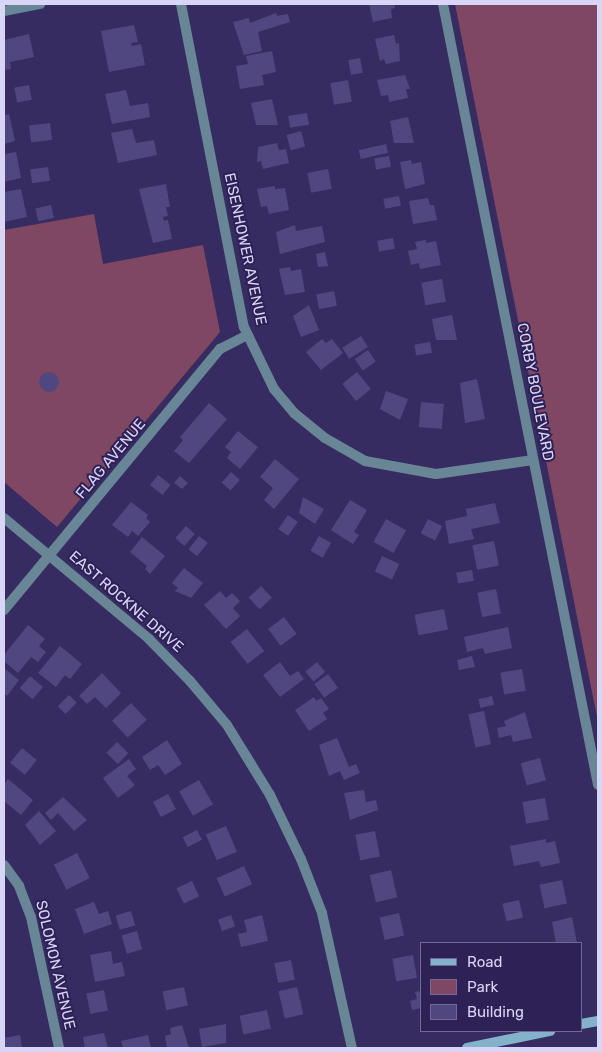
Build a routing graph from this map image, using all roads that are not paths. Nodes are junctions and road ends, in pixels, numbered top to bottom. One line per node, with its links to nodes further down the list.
1 (40, 4): 4 (street)
2 (181, 4): 5 (street, EISENHOWER AVENUE)
3 (443, 4): 6 (street, CORBY BOULEVARD)
4 (4, 11)
5 (247, 335): 6 (street, EISENHOWER AVENUE); 8 (street, FLAG AVENUE)
6 (533, 460): 10 (street, CORBY BOULEVARD)
7 (4, 518): 8 (street, EAST ROCKNE DRIVE)
8 (49, 556): 9 (street, FLAG AVENUE); 17 (street, EAST ROCKNE DRIVE)
9 (4, 610)
10 (598, 786)
11 (4, 866): 12 (street, SOLOMON AVENUE)
12 (8, 876): 16 (street, SOLOMON AVENUE)
13 (598, 1021): 14 (main road)
14 (582, 1024)
15 (545, 1032): 18 (main road)
16 (59, 1048)
17 (352, 1048)
18 (467, 1048)

